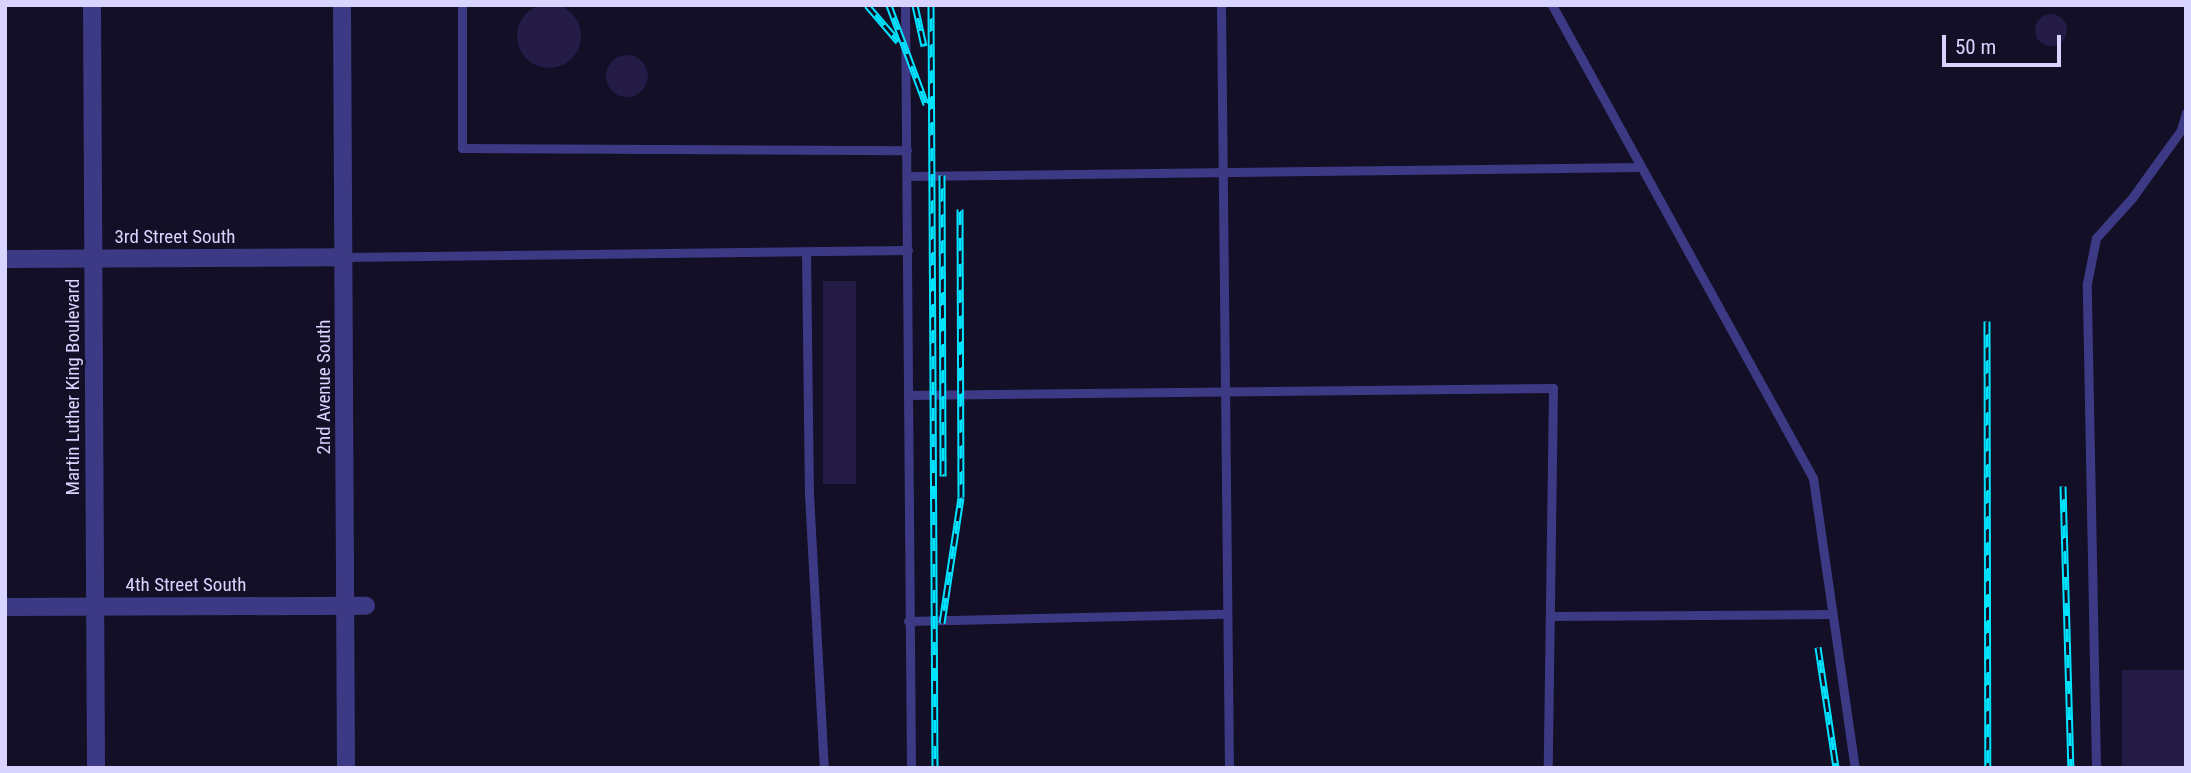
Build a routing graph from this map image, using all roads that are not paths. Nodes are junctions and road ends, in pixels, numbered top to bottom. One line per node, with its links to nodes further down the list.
1 (92, 5): 15 (street, Martin Luther King Boulevard)
2 (342, 5): 14 (street, 2nd Avenue South)
3 (463, 5): 8 (lane)
4 (905, 5): 8 (lane)
5 (1221, 5): 10 (lane)
6 (1552, 5): 9 (lane)
7 (2186, 113): 34 (lane)
8 (906, 150): 11 (lane)
9 (1640, 167): 10 (lane); 24 (lane)
10 (1223, 170): 11 (lane); 17 (lane)
11 (906, 176): 12 (lane)
12 (908, 250): 13 (lane); 18 (lane)
13 (806, 252): 14 (lane); 29 (lane)
14 (344, 257): 15 (street, 3rd Street South); 19 (street, 2nd Avenue South)
15 (94, 258): 16 (street, 3rd Street South); 22 (street, Martin Luther King Boulevard)
16 (5, 259)
17 (1225, 392): 18 (lane); 23 (lane); 25 (lane)
18 (908, 395): 26 (lane)
19 (345, 606): 20 (street, 4th Street South); 22 (street, 4th Street South); 28 (street, 2nd Avenue South)
20 (366, 606)
21 (5, 607): 22 (street, 4th Street South)
22 (96, 607): 27 (street, Martin Luther King Boulevard)
23 (1227, 614): 26 (lane); 31 (lane)
24 (1830, 614): 25 (lane); 33 (lane)
25 (1550, 616): 32 (lane)
26 (908, 621): 30 (lane)
27 (96, 768)
28 (346, 768)
29 (824, 768)
30 (911, 768)
31 (1229, 768)
32 (1548, 768)
33 (1855, 768)
34 (2096, 768)

